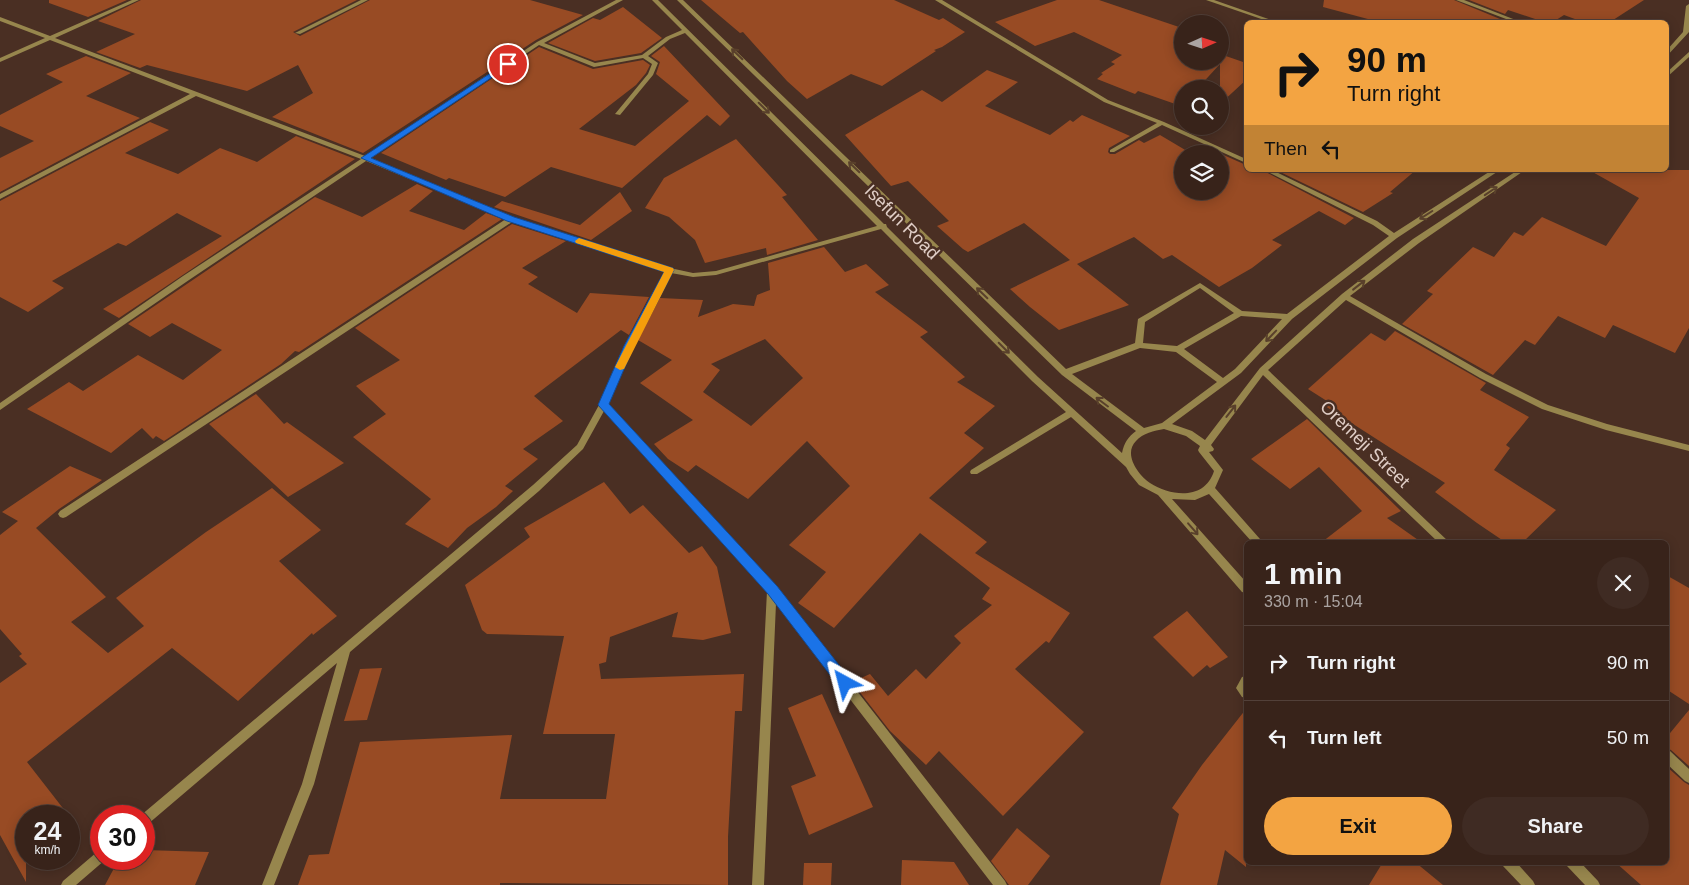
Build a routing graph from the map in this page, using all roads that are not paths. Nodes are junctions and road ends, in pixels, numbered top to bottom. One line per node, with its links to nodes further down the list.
1 (136, 0): 15 (street)
2 (365, 0): 14 (street)
3 (620, 0): 16 (street)
4 (655, 0): 13 (street, Isefun Road)
5 (680, 0): 42 (street, Isefun Road, one-way to 5)
6 (938, 0): 24 (street)
7 (1209, 0): 11 (street)
8 (1459, 0): 12 (street)
9 (1689, 6): 17 (street)
10 (0, 20): 15 (street)
11 (1268, 20)
12 (1513, 20)
13 (686, 30): 19 (street); 33 (street, Isefun Road, one-way to 33)
14 (298, 33)
15 (51, 39): 20 (street); 22 (street)
16 (539, 43): 19 (street); 26 (street)
17 (1669, 52)
18 (1689, 54): 21 (street)
19 (644, 56): 23 (street)
20 (0, 60)
21 (1669, 73)
22 (194, 94): 26 (street); 31 (street)
23 (618, 114)
24 (1162, 123): 25 (street); 27 (street)
25 (1112, 151)
26 (365, 158): 32 (street); 45 (street)
27 (1244, 159)
28 (1271, 172): 34 (street)
29 (1494, 172): 34 (street, one-way to 34)
30 (1519, 172): 36 (street, one-way to 30)
31 (0, 197)
32 (511, 219): 35 (street); 55 (street)
33 (884, 226): 35 (street); 46 (street, Isefun Road, one-way to 46)
34 (1394, 236): 38 (street)
35 (670, 270): 44 (street)
36 (1345, 296): 41 (street); 49 (street)
37 (1240, 313): 38 (street); 39 (street); 40 (street)
38 (1289, 317): 43 (street, one-way to 43)
39 (1139, 345): 40 (street); 42 (street)
40 (1178, 349): 43 (street)
41 (1263, 370): 50 (street, one-way to 41); 57 (street, Oremeji Street)
42 (1065, 373): 48 (street, Isefun Road, one-way to 42)
43 (1224, 382): 47 (street)
44 (604, 405): 59 (street); 60 (street)
45 (0, 407)
46 (1071, 413): 51 (street, Isefun Road); 52 (street)
47 (1164, 426): 48 (street); 50 (street)
48 (1142, 431): 51 (street)
49 (1689, 448)
50 (1202, 450): 53 (street)
51 (1128, 464): 54 (street, Isefun Road)
52 (974, 472)
53 (1210, 489): 54 (street); 56 (street)
54 (1161, 492): 58 (street, one-way to 58)
55 (63, 514)
56 (1255, 540)
57 (1442, 540)
58 (1244, 588)
59 (772, 590): 69 (street); 70 (street)
60 (346, 648): 63 (street); 68 (street)
61 (1669, 758): 62 (street)
62 (1689, 777)
63 (155, 811)
64 (90, 865): 67 (street)
65 (1510, 865): 71 (street)
66 (1574, 865): 72 (street)
67 (67, 885)
68 (268, 885)
69 (758, 885)
70 (1001, 885)
71 (1529, 885)
72 (1594, 885)

